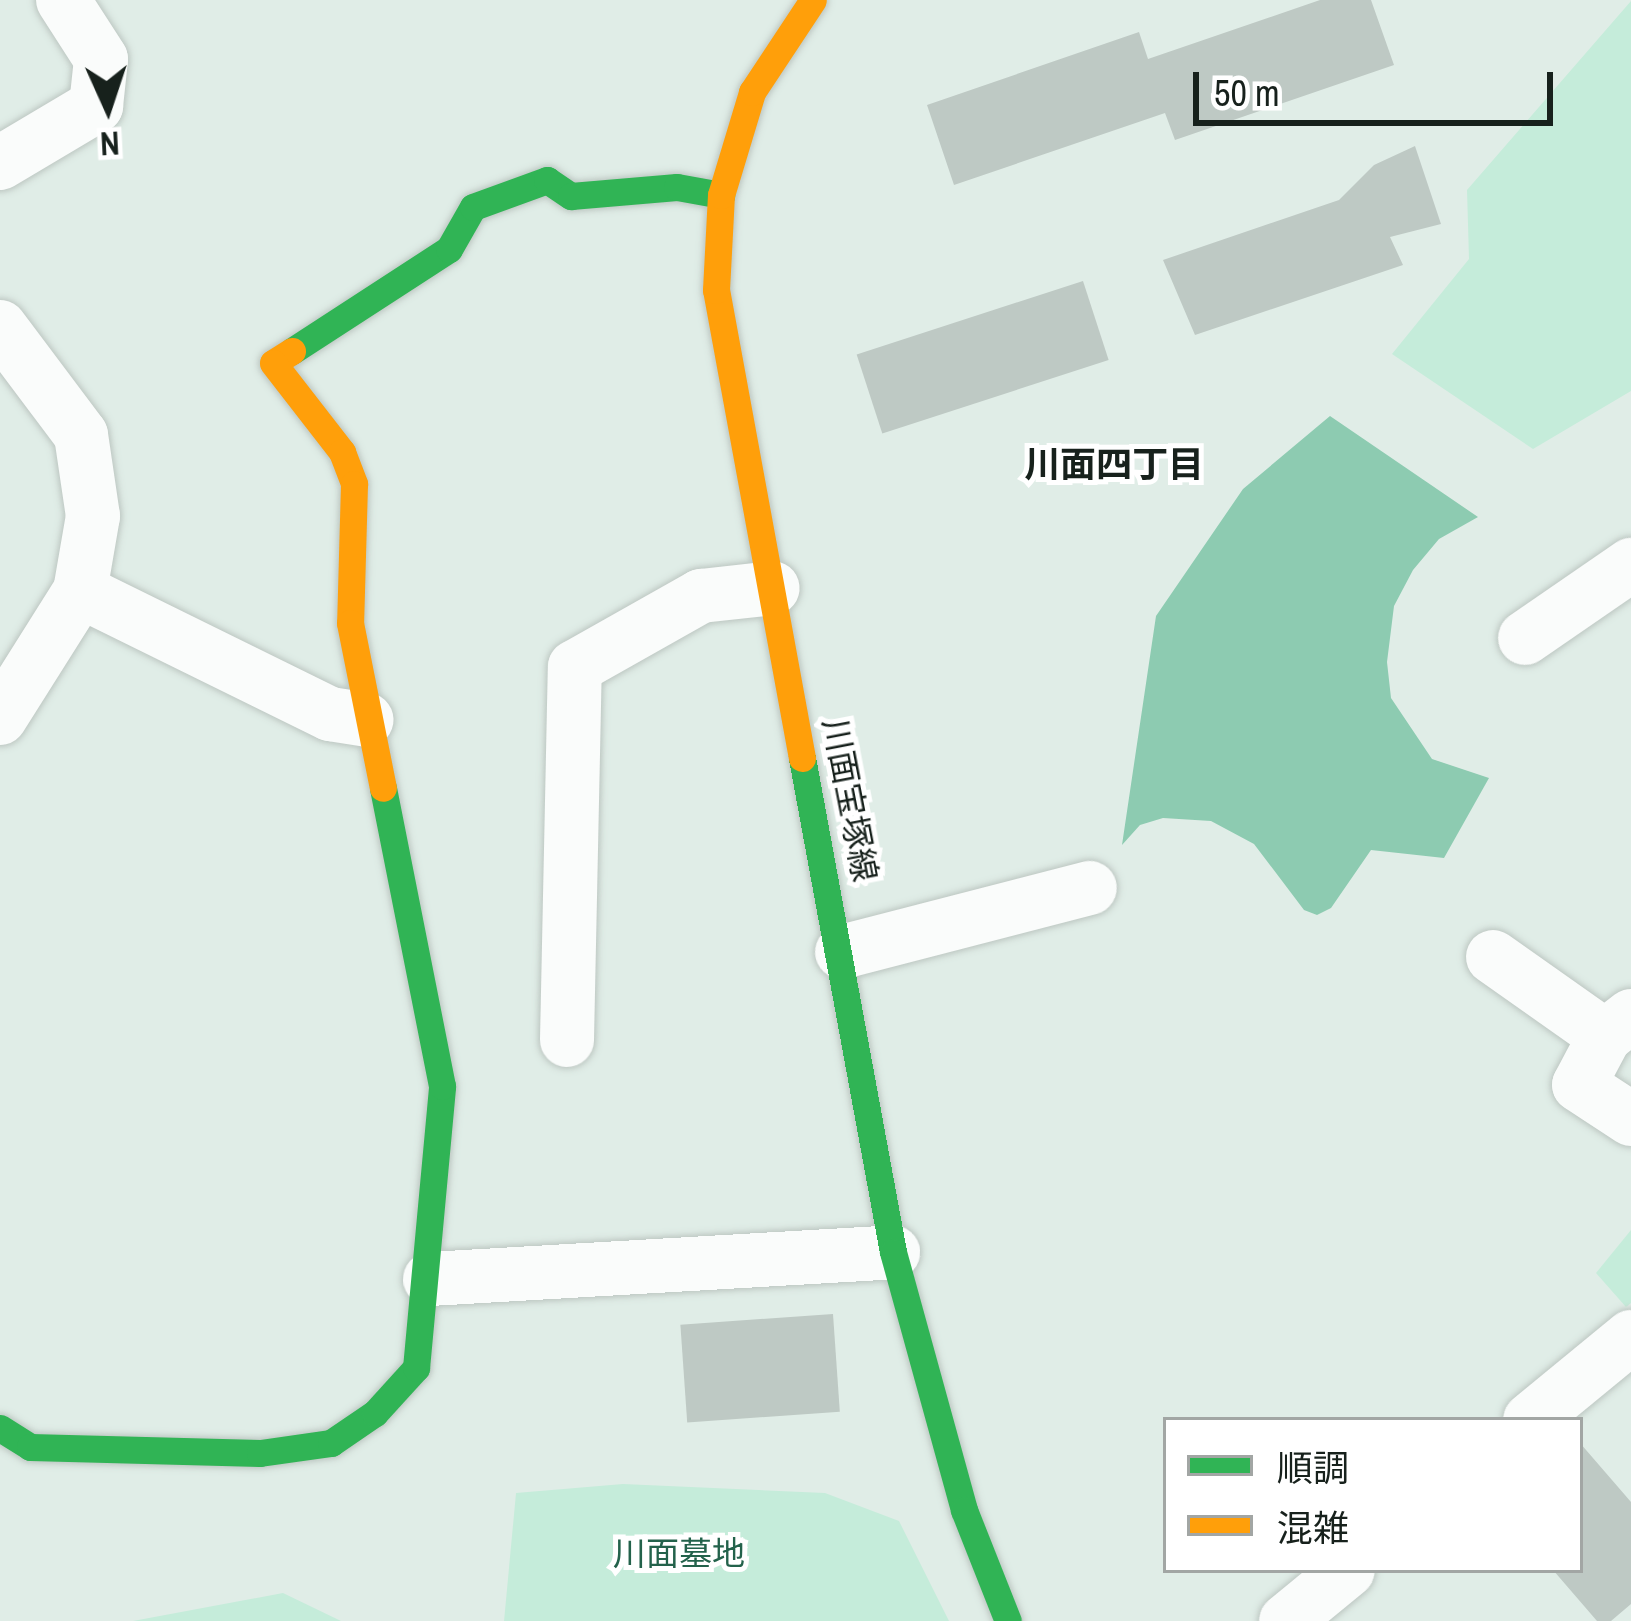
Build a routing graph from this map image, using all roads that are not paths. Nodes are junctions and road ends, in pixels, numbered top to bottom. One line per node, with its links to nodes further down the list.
1 (63, 0): 3 (street)
2 (813, 0): 4 (street, 川面宝塚線)
3 (0, 164)
4 (721, 195): 7 (street, 川面宝塚線); 11 (street)
5 (0, 327): 8 (street)
6 (1631, 565): 9 (street)
7 (773, 588): 13 (street, 川面宝塚線); 16 (street)
8 (80, 591): 10 (street); 11 (street)
9 (1525, 638)
10 (0, 718)
11 (367, 720): 19 (street)
12 (1090, 888): 13 (street)
13 (842, 952): 18 (street, 川面宝塚線)
14 (1493, 957): 15 (street)
15 (1618, 1026): 17 (street)
16 (567, 1040)
17 (1631, 1119)
18 (893, 1252): 19 (street); 24 (street, 川面宝塚線)
19 (430, 1280): 22 (street)
20 (1631, 1337): 21 (street)
21 (1534, 1417)
22 (0, 1428)
23 (1344, 1573): 25 (street)
24 (1009, 1621)
25 (1286, 1621)

